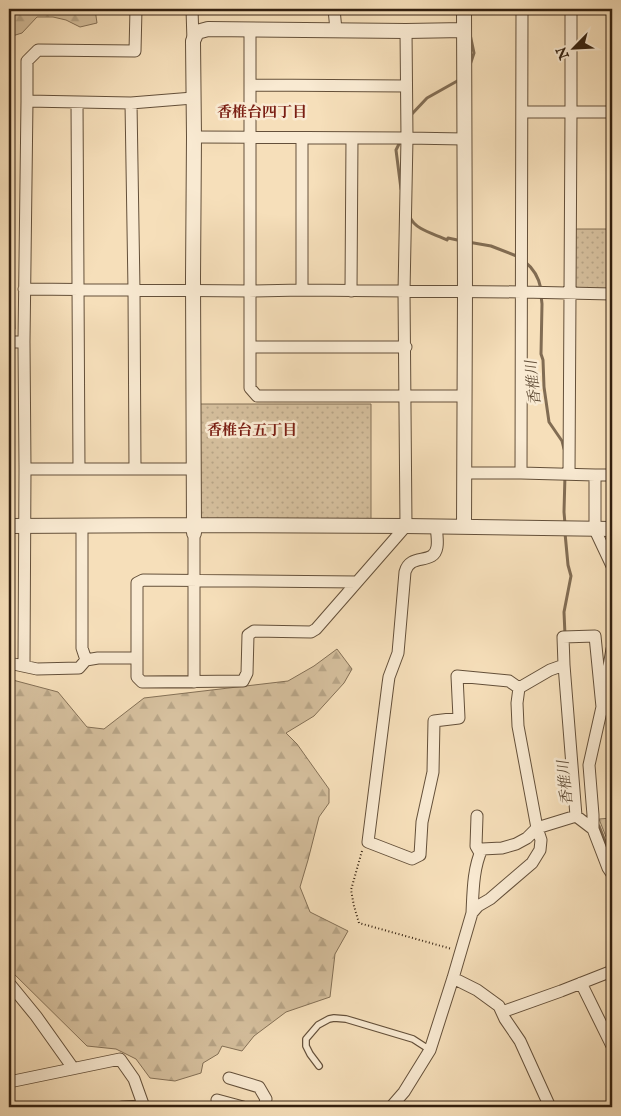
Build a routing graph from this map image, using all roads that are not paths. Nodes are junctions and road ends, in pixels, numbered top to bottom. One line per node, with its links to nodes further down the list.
1 (136, 9): 15 (street)
2 (192, 9): 11 (street)
3 (334, 9): 8 (street)
4 (464, 9): 9 (street)
5 (522, 9): 18 (street)
6 (571, 9): 19 (street)
7 (250, 29): 8 (street); 11 (street); 12 (street)
8 (336, 30): 10 (street)
9 (464, 30): 10 (street); 26 (street)
10 (406, 31): 13 (street)
11 (193, 41): 14 (street)
12 (250, 85): 13 (street); 22 (street)
13 (406, 86): 25 (street)
14 (193, 98): 17 (street); 21 (street)
15 (27, 102): 16 (street); 28 (street)
16 (77, 102): 17 (street); 27 (street)
17 (131, 103): 29 (street)
18 (522, 112): 19 (street); 36 (street)
19 (571, 112): 20 (street); 37 (street)
20 (612, 112)
21 (194, 137): 22 (street); 30 (street)
22 (250, 137): 23 (street); 32 (street)
23 (302, 138): 24 (street); 31 (street)
24 (352, 138): 25 (street); 33 (street)
25 (407, 138): 26 (street); 34 (street)
26 (464, 139): 35 (street)
27 (79, 289): 28 (street); 29 (street); 45 (street)
28 (24, 290): 40 (street)
29 (134, 290): 30 (street); 47 (street)
30 (194, 290): 32 (street); 48 (street)
31 (302, 290): 32 (street); 33 (street)
32 (249, 291): 41 (street)
33 (351, 291): 34 (street)
34 (404, 292): 35 (street); 42 (street)
35 (465, 292): 36 (street); 44 (street)
36 (522, 292): 37 (street); 50 (street)
37 (570, 293): 38 (street); 51 (street)
38 (612, 294)
39 (9, 342): 40 (street)
40 (24, 342): 46 (street)
41 (250, 347): 42 (street); 43 (street)
42 (406, 347): 43 (street)
43 (405, 396): 44 (street); 57 (street)
44 (464, 396): 49 (street)
45 (79, 468): 46 (street); 47 (street)
46 (25, 469): 55 (street)
47 (135, 469): 48 (street)
48 (194, 469): 60 (street)
49 (464, 473): 50 (street); 59 (street)
50 (521, 473): 51 (street)
51 (569, 474): 52 (street)
52 (595, 475): 53 (street); 62 (street)
53 (612, 475)
54 (9, 526): 55 (street)
55 (24, 526): 56 (street); 71 (street)
56 (82, 526): 60 (street); 68 (street)
57 (406, 526): 58 (street); 60 (street); 65 (street)
58 (436, 527): 59 (street); 73 (street)
59 (464, 527): 62 (street)
60 (194, 529): 64 (street)
61 (612, 529): 62 (street)
62 (595, 530): 63 (street)
63 (612, 566)
64 (194, 581): 65 (street); 67 (street); 72 (street)
65 (357, 582): 72 (street)
66 (612, 650): 74 (street)
67 (136, 658): 68 (street); 72 (street)
68 (86, 660): 71 (street)
69 (9, 663): 71 (street)
70 (564, 665): 73 (street); 74 (street); 76 (street)
71 (24, 666)
72 (194, 682)
73 (519, 688): 77 (street)
74 (602, 707): 78 (street)
75 (477, 816): 79 (street)
76 (576, 816): 77 (street); 78 (street)
77 (537, 828): 79 (street); 81 (street)
78 (593, 829): 80 (street)
79 (480, 853): 81 (street)
80 (612, 874)
81 (472, 913): 83 (street)
82 (612, 971): 85 (street)
83 (453, 978): 86 (street); 88 (street)
84 (9, 983): 90 (street)
85 (581, 983): 86 (street); 87 (street)
86 (502, 1012): 99 (street)
87 (612, 1046)
88 (430, 1050): 89 (lane); 98 (street)
89 (319, 1066)
90 (73, 1068): 92 (street); 95 (street)
91 (229, 1078): 97 (street)
92 (9, 1082)
93 (217, 1100): 96 (street)
94 (122, 1107): 95 (street)
95 (144, 1107)
96 (243, 1107)
97 (264, 1107)
98 (391, 1107)
99 (550, 1107)

